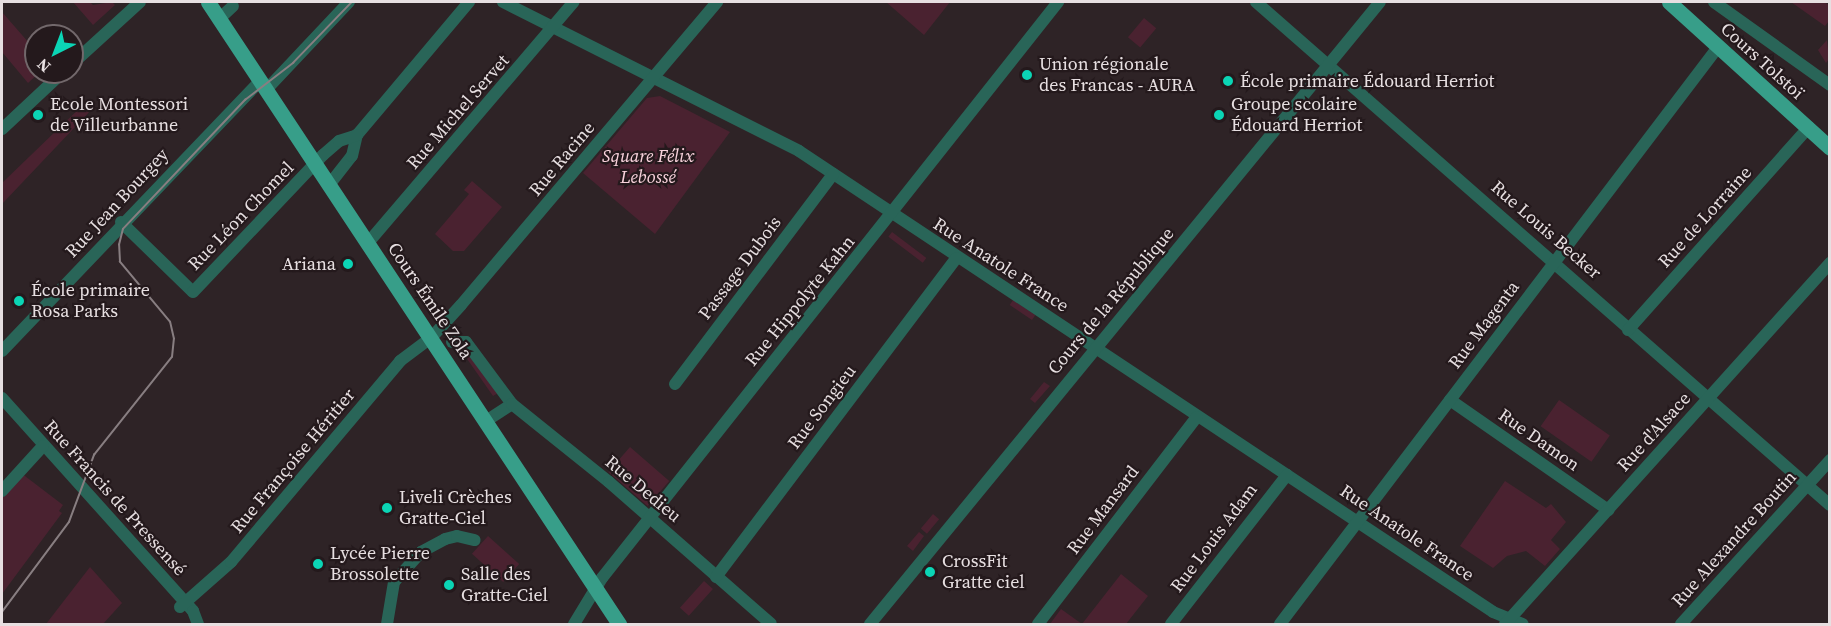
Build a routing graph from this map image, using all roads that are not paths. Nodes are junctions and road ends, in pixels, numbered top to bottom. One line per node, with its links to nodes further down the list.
1 (140, 2): 17 (street)
2 (208, 2): 14 (main road, Cours Émile Zola)
3 (349, 2): 21 (street, Rue Jean Bourgey)
4 (469, 2): 25 (street)
5 (503, 2): 15 (street, Rue Anatole France)
6 (574, 2): 15 (street, Rue Michel Servet)
7 (717, 2): 19 (street, Rue Racine)
8 (1058, 2): 30 (street, Rue Hippolyte Kahn)
9 (1256, 2): 18 (street, Rue Louis Becker)
10 (1380, 2): 18 (street, Cours de la République)
11 (1669, 2): 16 (main road, Cours Tolstoï)
12 (1714, 2): 22 (street)
13 (233, 6): 14 (street)
14 (219, 19): 21 (main road, Cours Émile Zola)
15 (554, 28): 19 (street, Rue Anatole France); 32 (street, Rue Michel Servet)
16 (1718, 47): 23 (main road, Cours Tolstoï); 35 (street, Rue Magenta)
17 (84, 53)
18 (1329, 64): 35 (street, Rue Louis Becker); 39 (street, Cours de la République)
19 (654, 78): 28 (street, Rue Anatole France); 37 (street, Rue Racine)
20 (50, 84): 24 (street)
21 (263, 85): 27 (main road, Cours Émile Zola); 31 (street, Rue Jean Bourgey)
22 (1830, 85)
23 (1809, 127): 26 (main road, Cours Tolstoï); 36 (street, Rue de Lorraine)
24 (2, 129)
25 (357, 135): 27 (street, Rue Léon Chomel); 29 (street)
26 (1830, 148)
27 (315, 165): 29 (main road, Cours Émile Zola); 31 (street, Rue Léon Chomel)
28 (833, 174): 30 (street, Rue Anatole France); 41 (street, Passage Dubois)
29 (329, 185): 32 (main road, Cours Émile Zola)
30 (892, 215): 33 (street, Rue Anatole France); 55 (street, Rue Hippolyte Kahn)
31 (121, 222): 40 (street, Rue Jean Bourgey)
32 (367, 244): 37 (main road, Cours Émile Zola)
33 (956, 258): 39 (street, Rue Anatole France); 58 (street, Rue Songieu)
34 (1830, 263): 44 (street, Rue d'Alsace)
35 (1554, 264): 36 (street, Rue Louis Becker); 43 (street, Rue Magenta)
36 (1628, 330): 44 (street, Rue Louis Becker)
37 (432, 337): 47 (main road, Cours Émile Zola); 60 (street, Rue Françoise Héritier)
38 (452, 342): 45 (street, Rue Dedieu)
39 (1096, 348): 46 (street, Rue Anatole France); 67 (street, Cours de la République)
40 (2, 351)
41 (675, 384)
42 (2, 398): 48 (street, Rue Francis de Pressensé)
43 (1450, 400): 54 (street, Rue Damon); 56 (street, Rue Magenta)
44 (1708, 400): 51 (street, Rue Louis Becker); 54 (street, Rue d'Alsace)
45 (512, 405): 47 (street); 55 (street, Rue Dedieu)
46 (1197, 417): 50 (street, Rue Anatole France); 68 (street, Rue Mansard)
47 (486, 421): 59 (main road, Cours Émile Zola)
48 (43, 446): 52 (street); 60 (street, Rue Francis de Pressensé)
49 (1830, 460): 51 (street, Rue Alexandre Boutin)
50 (1287, 475): 56 (street, Rue Anatole France); 69 (street, Rue Louis Adam)
51 (1810, 484): 53 (street, Rue Louis Becker); 72 (street, Rue Alexandre Boutin)
52 (2, 491)
53 (1830, 505)
54 (1608, 510): 61 (street, Rue d'Alsace)
55 (650, 518): 58 (street, Rue Dedieu); 59 (street, Rue Hippolyte Kahn)
56 (1357, 522): 61 (street, Rue Anatole France); 70 (street, Rue Magenta)
57 (475, 540): 63 (street)
58 (716, 576): 66 (street, Rue Dedieu)
59 (595, 588): 64 (street, Rue Hippolyte Kahn); 65 (main road, Cours Émile Zola)
60 (182, 605): 62 (street, Rue Francis de Pressensé)
61 (1506, 623): 71 (street, Rue Anatole France)
62 (198, 624)
63 (387, 624)
64 (574, 624)
65 (619, 624)
66 (771, 624)
67 (870, 624)
68 (1038, 624)
69 (1171, 624)
70 (1280, 624)
71 (1523, 624)
72 (1681, 624)

